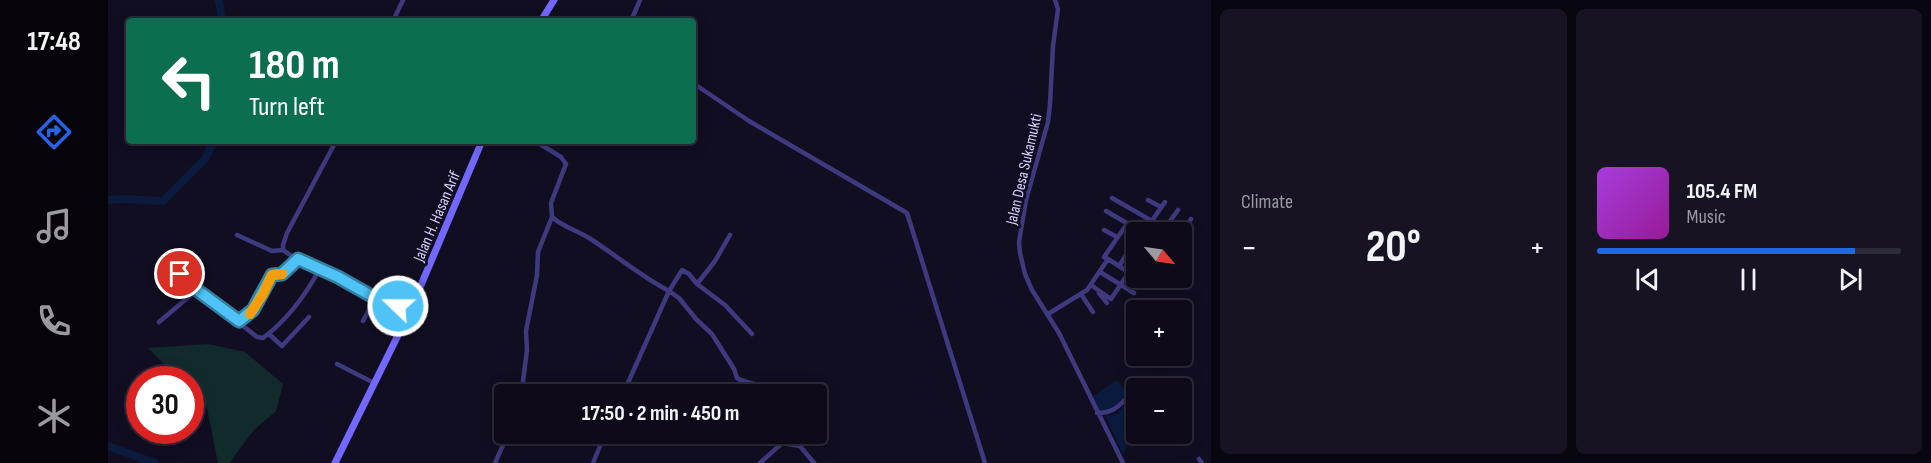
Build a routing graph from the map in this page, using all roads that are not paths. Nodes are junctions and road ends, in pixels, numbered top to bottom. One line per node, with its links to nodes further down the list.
1 (403, 0): 5 (street)
2 (554, 0): 6 (main road)
3 (640, 0): 7 (street)
4 (1055, 0): 50 (street, Jalan Desa Sukamukti)
5 (394, 18)
6 (543, 18)
7 (632, 18)
8 (696, 85): 72 (street)
9 (334, 144): 29 (street)
10 (481, 144): 48 (main road, Jalan H. Hasan Arif)
11 (540, 144): 18 (street)
12 (1112, 198): 20 (street)
13 (1148, 200): 15 (street)
14 (1165, 201): 15 (street)
15 (1161, 207): 20 (street)
16 (1178, 210): 21 (street)
17 (1106, 211): 23 (street)
18 (552, 217): 43 (street); 59 (street)
19 (1191, 219): 22 (street)
20 (1152, 220)
21 (1169, 222)
22 (1189, 222)
23 (1126, 223)
24 (1126, 225): 28 (street)
25 (1104, 230): 28 (street)
26 (237, 235): 29 (street)
27 (730, 235): 39 (street)
28 (1117, 237): 32 (street)
29 (283, 250): 31 (street)
30 (1126, 255): 33 (street)
31 (298, 259): 34 (street); 52 (street)
32 (1108, 259): 33 (street); 36 (street)
33 (1119, 266): 35 (street)
34 (319, 270): 46 (street); 55 (street)
35 (1126, 270)
36 (1100, 272): 40 (street); 41 (street)
37 (180, 274): 42 (street)
38 (1126, 280): 40 (street)
39 (697, 284): 43 (street); 56 (street)
40 (1121, 285): 41 (street); 44 (street)
41 (1093, 287): 45 (street); 47 (street)
42 (197, 290): 52 (street); 54 (street)
43 (669, 291): 60 (street); 61 (street)
44 (1134, 293)
45 (1081, 294): 49 (street); 50 (street)
46 (375, 298): 48 (street); 53 (street)
47 (1107, 303)
48 (410, 311): 58 (main road, Jalan H. Hasan Arif)
49 (1094, 312)
50 (1048, 314): 63 (street, Jalan Desa Sukamukti)
51 (309, 317): 55 (street)
52 (239, 321): 55 (street)
53 (363, 321)
54 (159, 322)
55 (269, 334)
56 (752, 334)
57 (337, 364): 58 (street)
58 (375, 384): 67 (main road, Jalan H. Hasan Arif)
59 (525, 384)
60 (627, 384)
61 (760, 384)
62 (1126, 399): 63 (street)
63 (1097, 413): 73 (street, Jalan Desa Sukamukti)
64 (504, 444): 68 (street)
65 (601, 444): 69 (street)
66 (781, 444): 70 (street); 71 (street)
67 (336, 463)
68 (495, 463)
69 (593, 463)
70 (760, 463)
71 (814, 463)
72 (985, 463)
73 (1123, 463)

